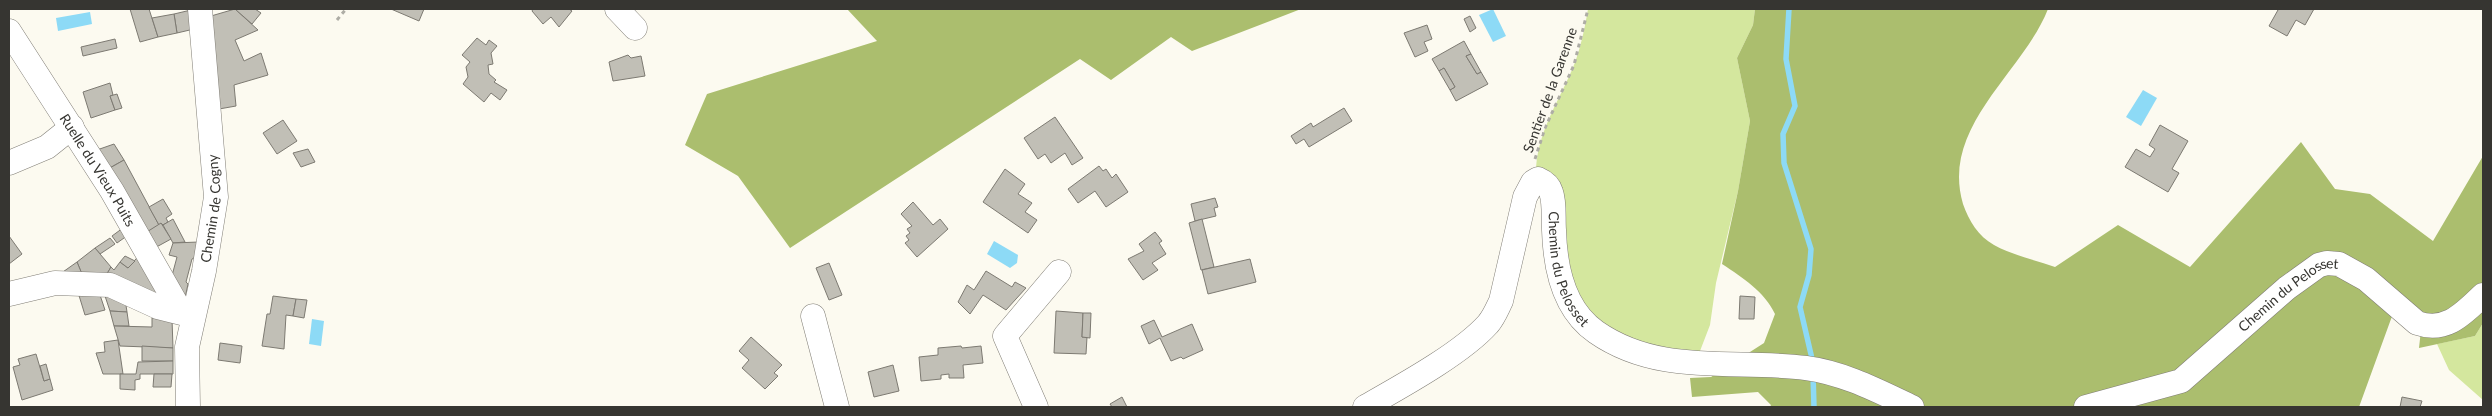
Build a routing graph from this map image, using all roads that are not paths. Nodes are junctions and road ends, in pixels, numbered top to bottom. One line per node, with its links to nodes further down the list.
1 (200, 9): 10 (street, Chemin de Cogny)
2 (617, 9): 3 (street)
3 (635, 28)
4 (9, 31): 5 (street, Ruelle du Vieux Puits)
5 (72, 127): 6 (street); 10 (street, Ruelle du Vieux Puits)
6 (9, 163)
7 (1059, 272): 14 (street)
8 (9, 294): 10 (street)
9 (2483, 295): 17 (street, Chemin du Pelosset)
10 (187, 314): 12 (street, Chemin de Cogny)
11 (813, 316): 13 (street)
12 (188, 407)
13 (837, 407)
14 (1036, 407)
15 (1365, 407): 16 (street, Chemin du Pelosset)
16 (1912, 407)
17 (2086, 407)

